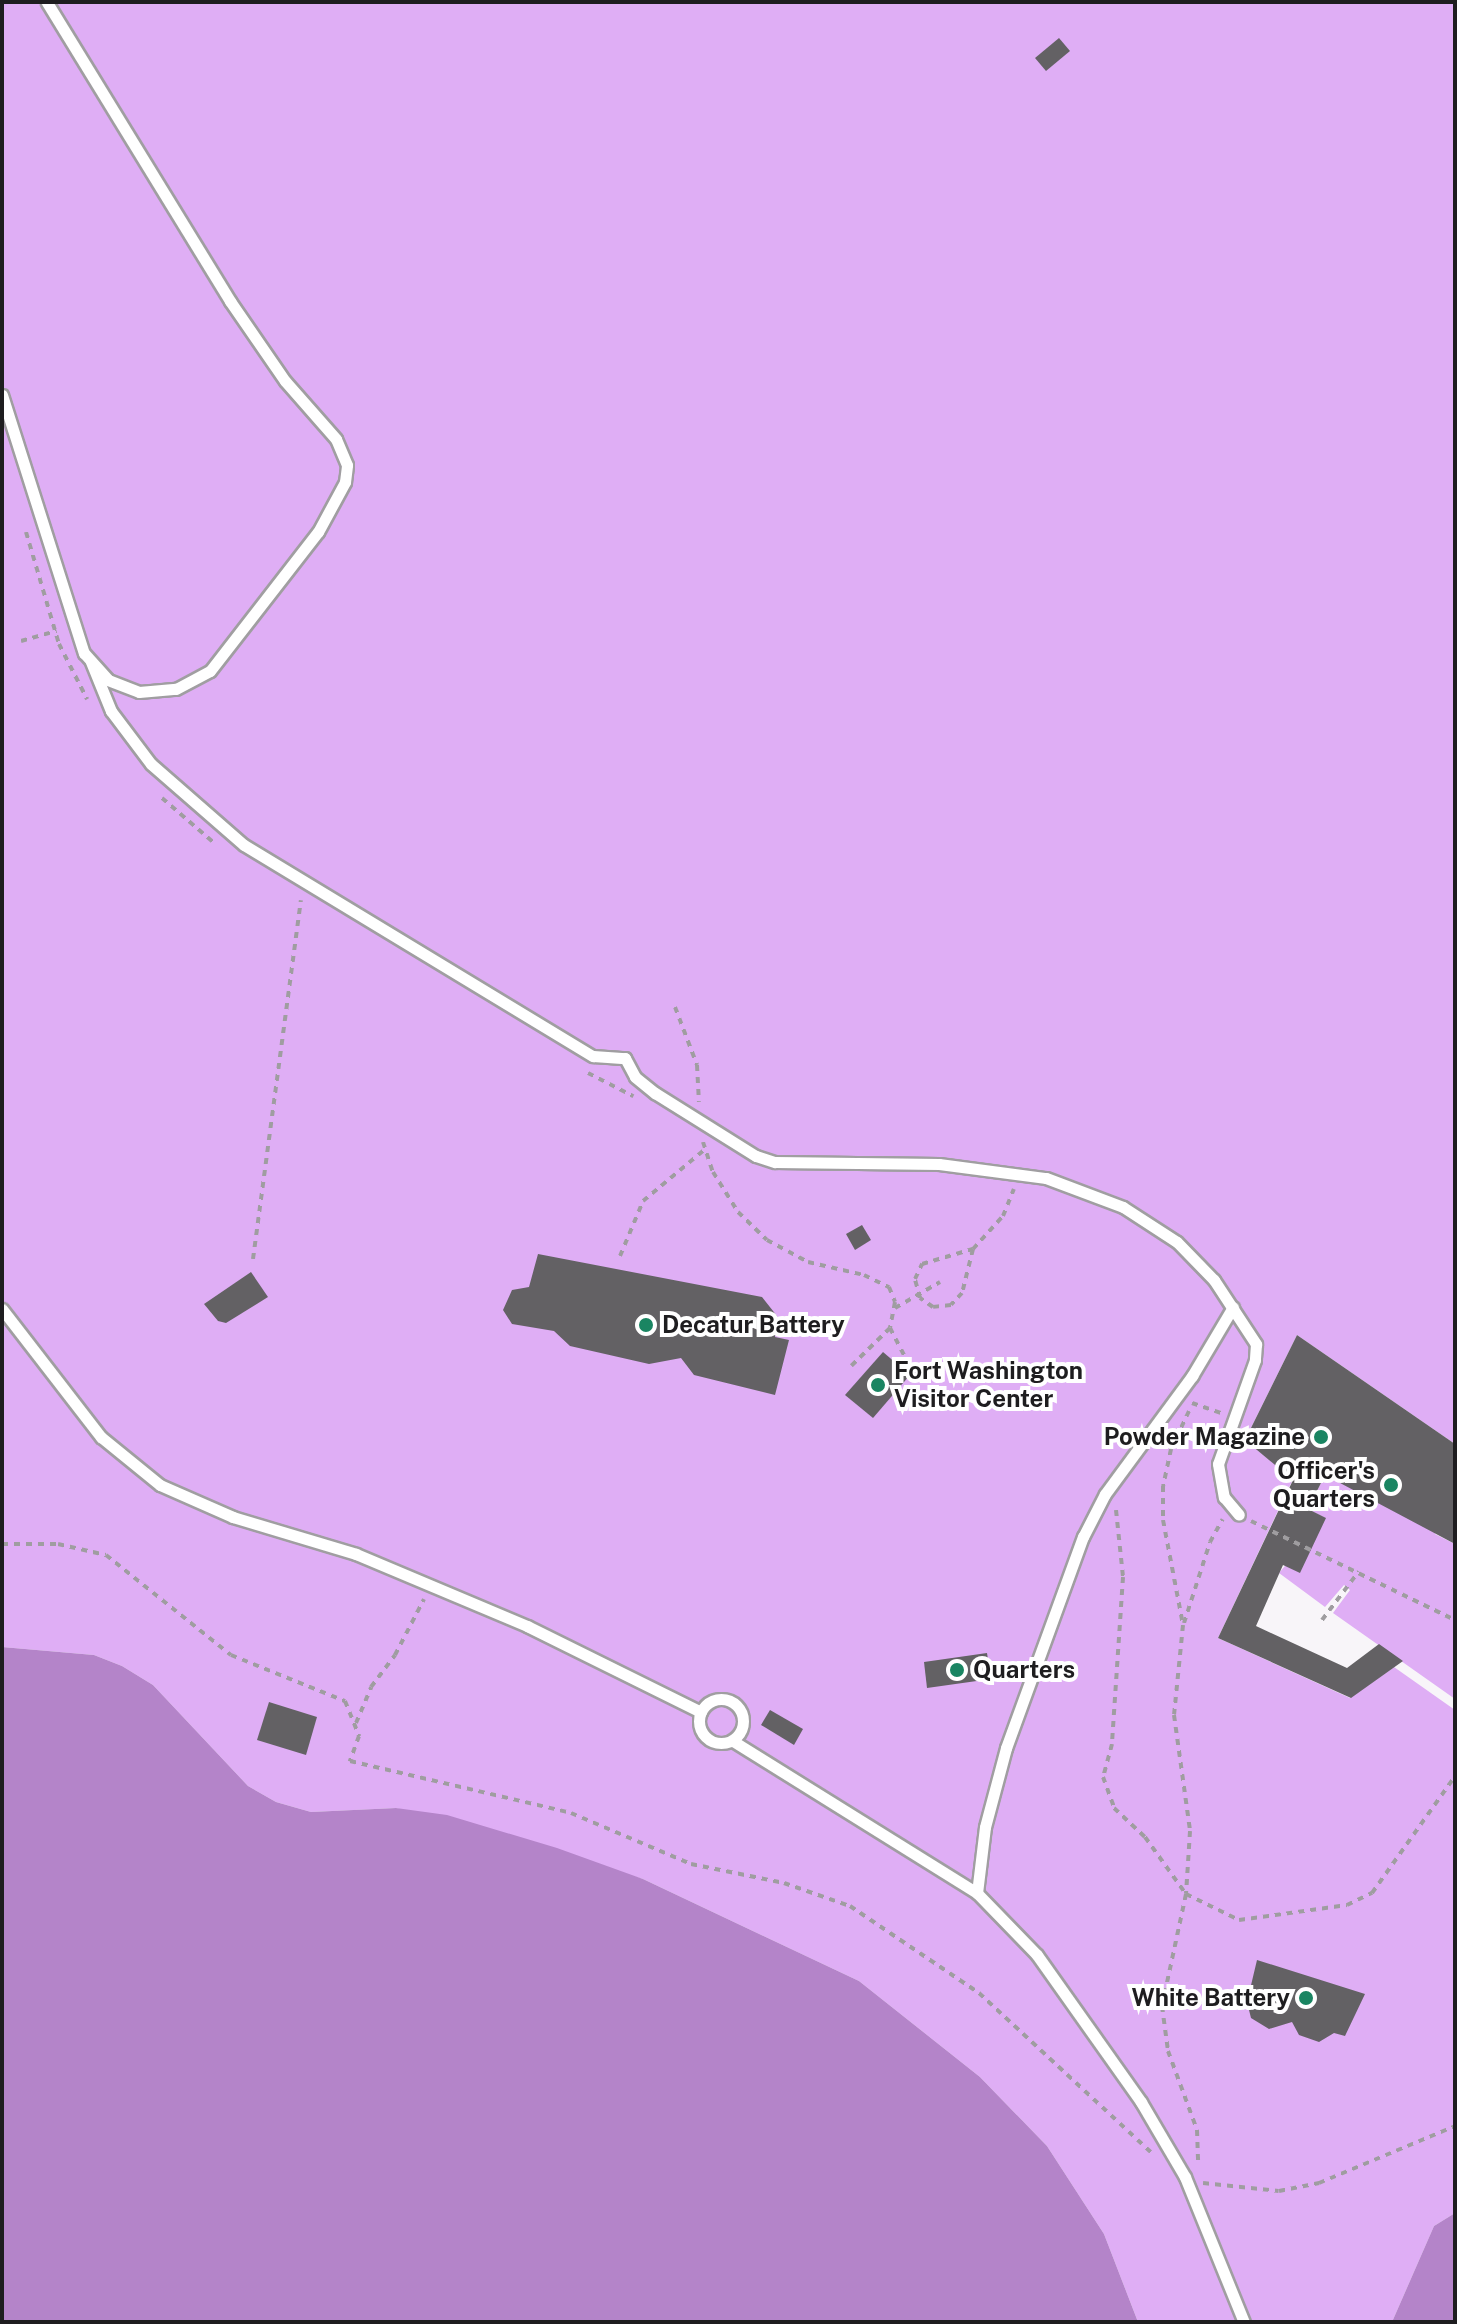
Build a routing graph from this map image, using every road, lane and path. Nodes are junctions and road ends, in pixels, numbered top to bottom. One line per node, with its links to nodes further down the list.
1 (47, 2): 7 (lane)
2 (2, 395): 4 (lane)
3 (25, 527): 5 (path)
4 (74, 626): 5 (path); 7 (lane)
5 (55, 631): 6 (path); 8 (path)
6 (21, 641)
7 (91, 662): 16 (lane)
8 (92, 709)
9 (152, 787): 10 (path)
10 (222, 850)
11 (288, 893): 12 (path)
12 (301, 900): 13 (path); 22 (path)
13 (308, 905)
14 (675, 1007): 17 (path)
15 (578, 1067): 16 (path)
16 (650, 1089): 17 (lane)
17 (701, 1126): 18 (path); 19 (lane)
18 (704, 1150): 21 (path); 26 (path)
19 (1018, 1175): 20 (path); 25 (lane)
20 (973, 1249): 24 (path); 24 (path)
21 (620, 1256)
22 (253, 1259)
23 (940, 1282): 24 (path)
24 (920, 1298): 26 (path)
25 (1233, 1307): 33 (lane); 34 (lane)
26 (895, 1308): 28 (path)
27 (2, 1309): 39 (lane)
28 (890, 1328): 29 (path); 30 (path)
29 (851, 1366)
30 (917, 1380)
31 (1200, 1390): 32 (path)
32 (1192, 1403): 33 (path); 42 (path)
33 (1234, 1418): 35 (lane)
34 (1113, 1482): 47 (lane); 48 (path)
35 (1234, 1511): 42 (path)
36 (1268, 1530): 38 (path)
37 (2, 1544): 44 (path)
38 (1359, 1571): 40 (path); 41 (path)
39 (430, 1586): 43 (lane); 44 (path)
40 (1322, 1620)
41 (1455, 1620)
42 (1183, 1625): 48 (path)
43 (701, 1712): 45 (lane); 45 (lane)
44 (356, 1723): 50 (path)
45 (733, 1741): 47 (lane)
46 (1455, 1776): 48 (path)
47 (977, 1893): 51 (lane)
48 (1186, 1894): 49 (path)
49 (1455, 2126)
50 (1159, 2158)
51 (1244, 2322)

